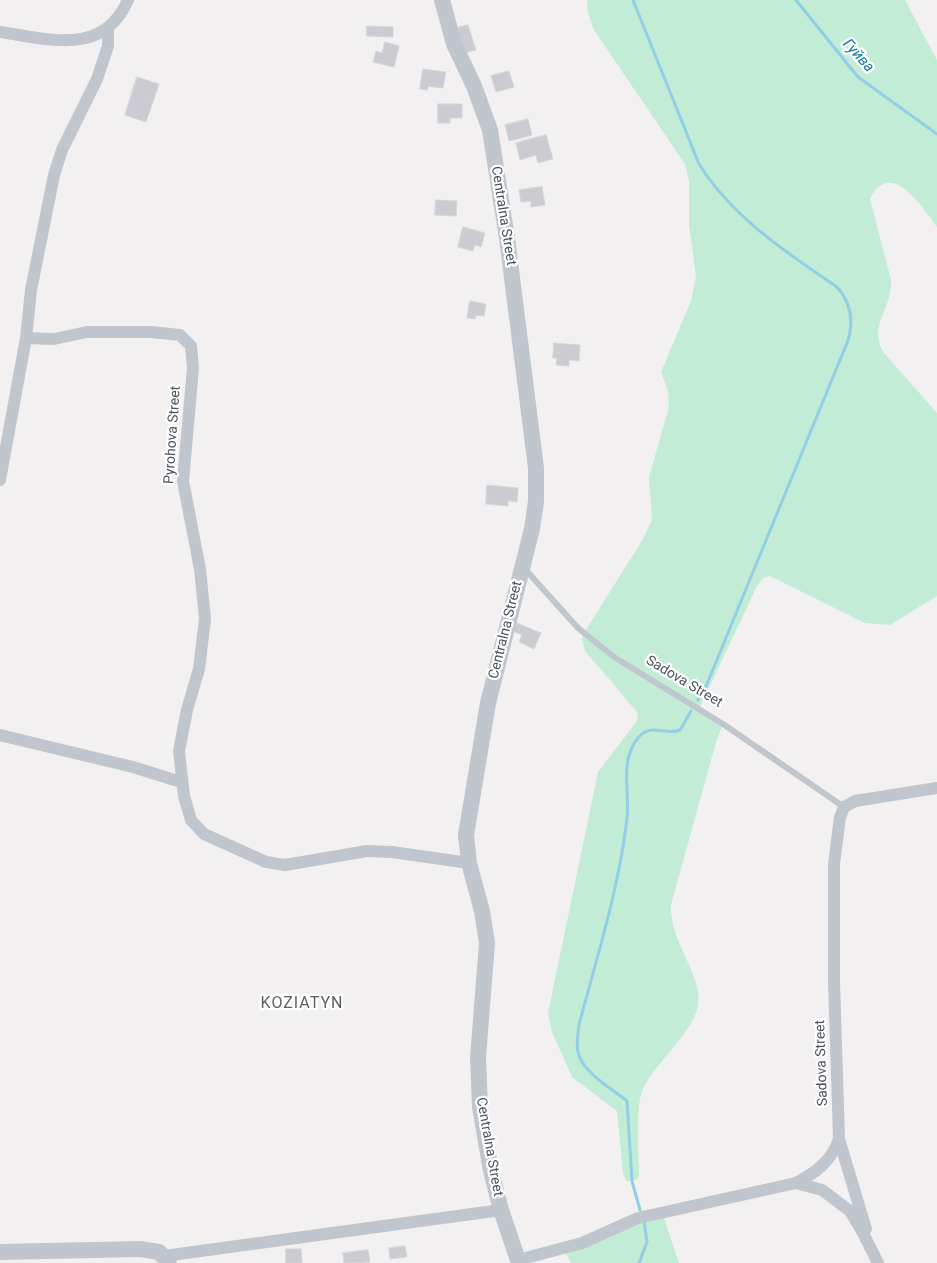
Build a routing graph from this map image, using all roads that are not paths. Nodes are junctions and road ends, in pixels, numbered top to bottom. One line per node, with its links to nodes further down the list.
1 (128, 0): 3 (street)
2 (442, 0): 7 (street, Centralna Street)
3 (108, 30): 4 (street); 5 (street)
4 (0, 32)
5 (26, 338): 6 (street); 9 (street, Pyrohova Street)
6 (0, 480)
7 (523, 567): 11 (lane, Sadova Street); 12 (street, Centralna Street)
8 (0, 735): 9 (street)
9 (181, 782): 12 (street, Pyrohova Street)
10 (937, 788): 11 (street)
11 (844, 807): 13 (street, Sadova Street)
12 (469, 863): 15 (street, Centralna Street)
13 (839, 1139): 14 (street, Sadova Street); 16 (street, Sadova Street)
14 (796, 1183): 16 (street, Sadova Street); 19 (street, Sadova Street)
15 (501, 1210): 18 (street); 19 (street, Centralna Street)
16 (872, 1250): 20 (street, Sadova Street)
17 (0, 1252): 18 (street)
18 (167, 1259)
19 (519, 1262)
20 (878, 1263)

